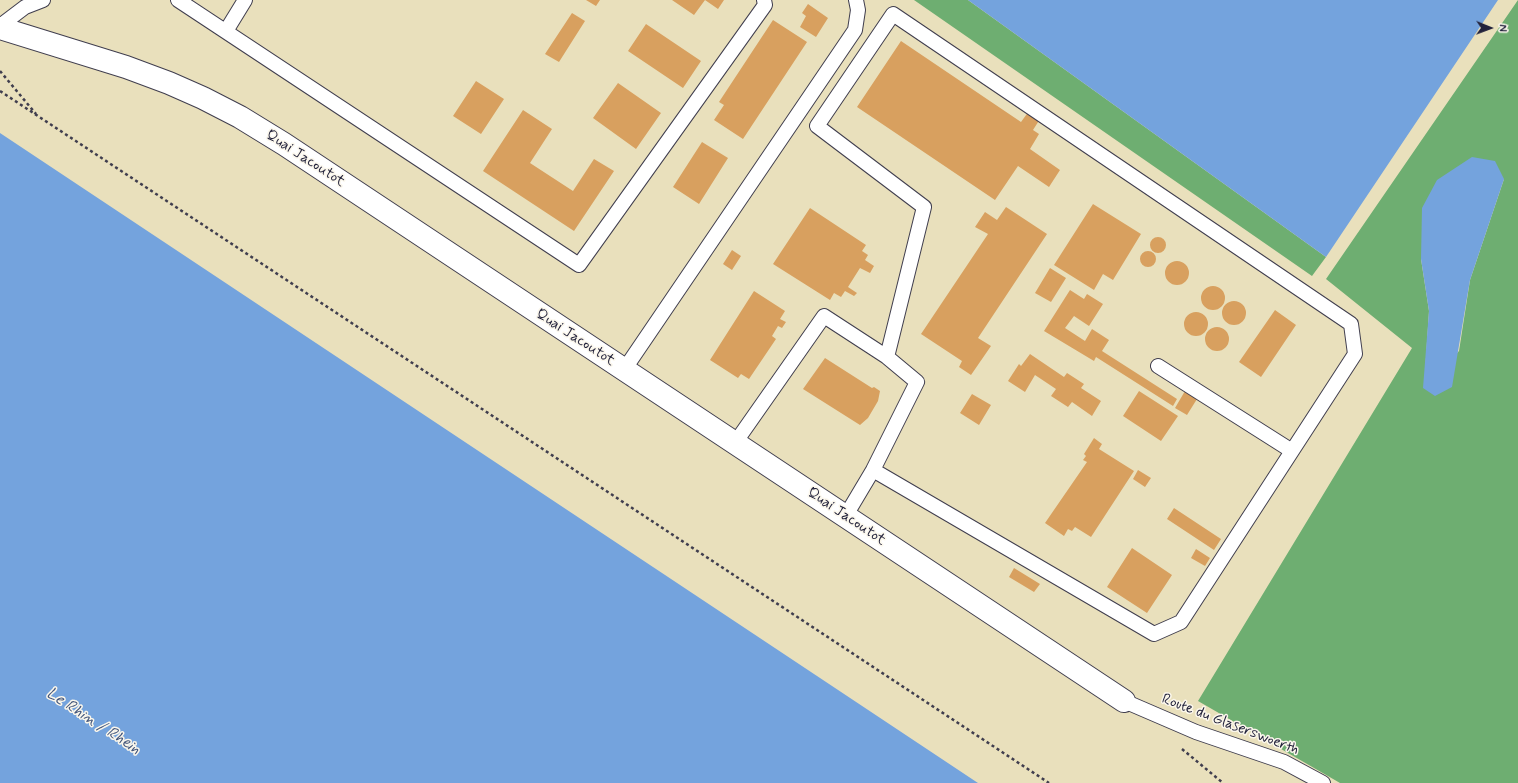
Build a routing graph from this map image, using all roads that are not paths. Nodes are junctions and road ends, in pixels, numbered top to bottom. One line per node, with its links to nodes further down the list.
1 (42, 0): 6 (lane)
2 (178, 0): 7 (lane)
3 (245, 0): 7 (lane)
4 (764, 0): 7 (lane)
5 (856, 0): 10 (lane)
6 (0, 27): 10 (street, Quai Jacoutot)
7 (226, 31)
8 (887, 357): 11 (lane); 12 (lane); 13 (lane)
9 (1158, 366): 12 (lane)
10 (624, 370): 11 (street, Quai Jacoutot)
11 (735, 443): 14 (street, Quai Jacoutot)
12 (1292, 451): 13 (lane)
13 (873, 470): 14 (lane)
14 (845, 517): 15 (street, Quai Jacoutot)
15 (1124, 701): 16 (lane, Route du Glaserswoerth)
16 (1323, 783)

